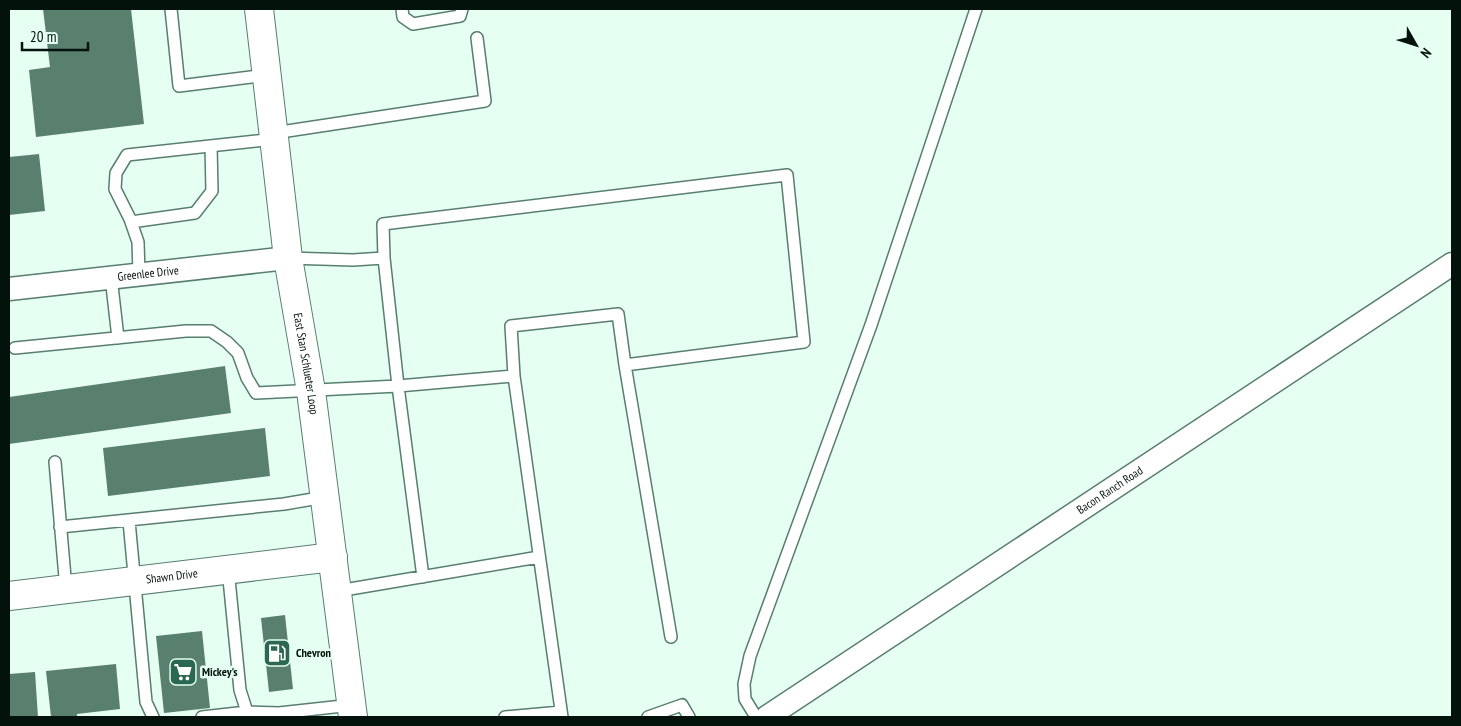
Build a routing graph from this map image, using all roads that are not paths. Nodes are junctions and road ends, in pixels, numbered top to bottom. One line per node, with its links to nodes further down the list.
1 (171, 9): 7 (lane)
2 (259, 9): 7 (main road, East Stan Schlueter Loop)
3 (402, 9): 4 (lane)
4 (462, 9)
5 (976, 9): 44 (lane)
6 (477, 38): 8 (lane)
7 (267, 75): 8 (main road, East Stan Schlueter Loop)
8 (274, 136): 9 (lane); 11 (main road, East Stan Schlueter Loop)
9 (211, 146): 10 (lane); 10 (lane)
10 (131, 222): 14 (lane)
11 (288, 258): 12 (lane); 14 (street, Greenlee Drive); 22 (main road, East Stan Schlueter Loop)
12 (384, 258): 19 (lane); 21 (lane)
13 (1452, 264): 45 (street, Bacon Ranch Road)
14 (139, 274): 15 (street, Greenlee Drive)
15 (111, 277): 16 (street, Greenlee Drive); 17 (lane)
16 (9, 288)
17 (118, 338): 18 (lane); 22 (lane)
18 (15, 348)
19 (625, 365): 20 (lane); 35 (lane)
20 (514, 376): 21 (lane); 28 (lane)
21 (398, 386): 22 (lane); 30 (lane)
22 (311, 391): 24 (main road, East Stan Schlueter Loop)
23 (55, 462): 26 (lane)
24 (326, 497): 25 (lane); 27 (main road, East Stan Schlueter Loop)
25 (129, 521): 26 (lane); 31 (lane)
26 (60, 527): 32 (lane)
27 (333, 557): 29 (main road, Shawn Drive); 33 (main road, East Stan Schlueter Loop)
28 (540, 557): 30 (lane); 38 (lane)
29 (228, 570): 31 (main road, Shawn Drive); 37 (lane)
30 (423, 577): 33 (lane)
31 (134, 580): 32 (main road, Shawn Drive); 39 (lane)
32 (66, 589): 34 (main road, Shawn Drive)
33 (338, 591): 36 (main road, East Stan Schlueter Loop)
34 (9, 596)
35 (671, 637)
36 (352, 711): 37 (lane)
37 (247, 712): 40 (lane)
38 (562, 715): 41 (lane)
39 (154, 717)
40 (202, 717)
41 (505, 717)
42 (648, 717): 43 (lane)
43 (689, 717)
44 (756, 717)
45 (767, 717)

